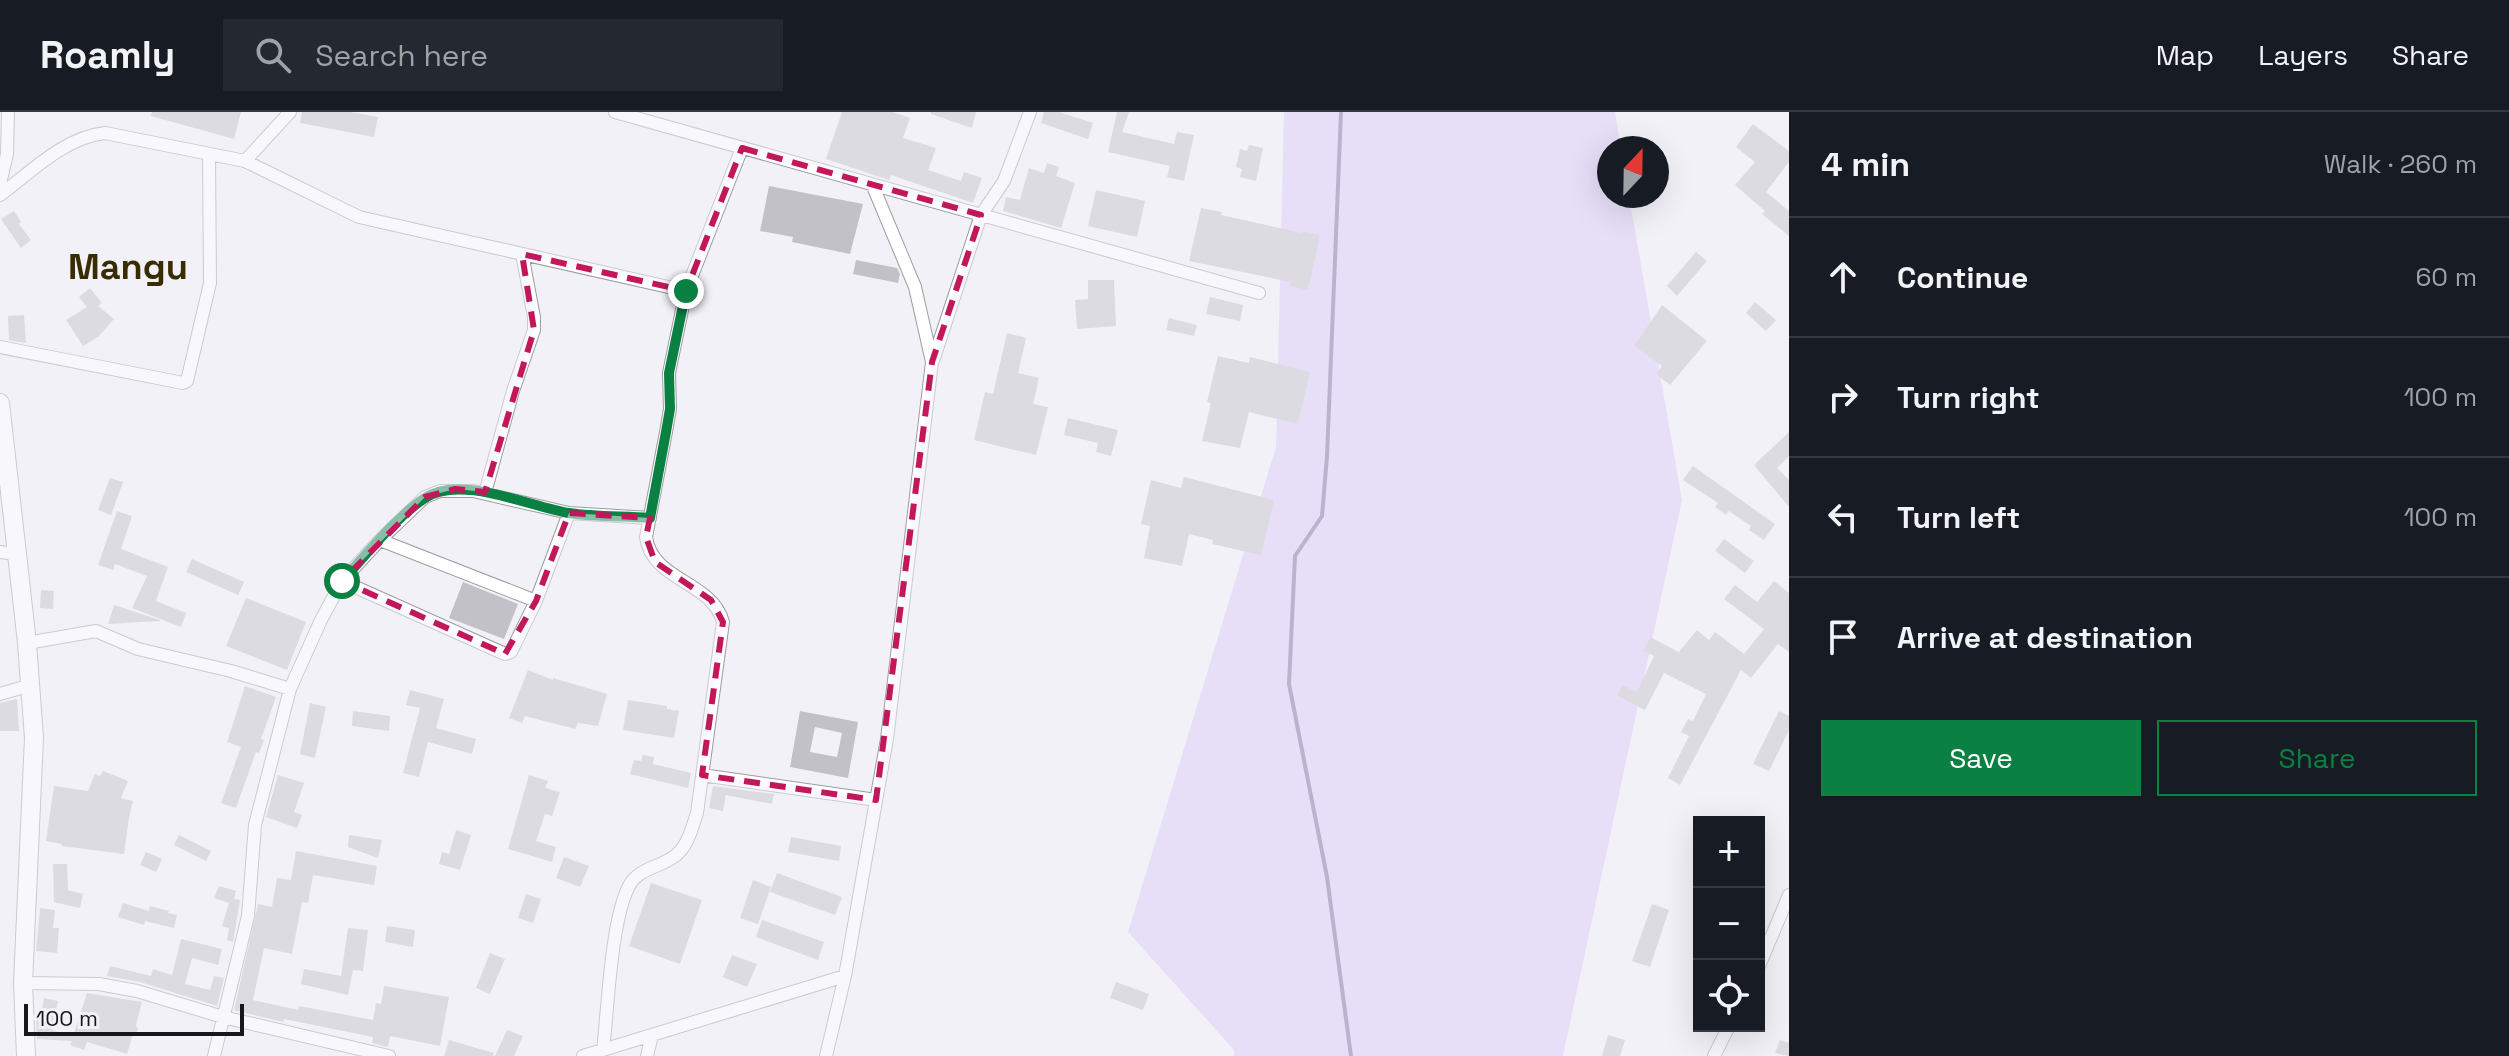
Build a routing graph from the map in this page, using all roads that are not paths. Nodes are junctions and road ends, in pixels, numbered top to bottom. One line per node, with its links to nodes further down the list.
1 (8, 112): 8 (street)
2 (290, 112): 7 (street)
3 (615, 112): 5 (street)
4 (1030, 112): 11 (street)
5 (742, 148): 9 (street); 13 (street)
6 (209, 154): 7 (street); 10 (street); 15 (street)
7 (245, 161): 12 (street)
8 (0, 184)
9 (872, 184): 11 (street); 16 (street)
10 (0, 195)
11 (981, 215): 14 (street); 16 (street)
12 (522, 254): 13 (street); 18 (street)
13 (686, 291): 20 (street)
14 (1259, 293)
15 (0, 347)
16 (932, 362): 30 (street)
17 (0, 403): 22 (street)
18 (485, 493): 19 (street); 21 (street)
19 (569, 513): 20 (street); 24 (street)
20 (650, 518): 29 (street)
21 (380, 540): 23 (street); 24 (street)
22 (8, 553): 25 (street)
23 (342, 581): 24 (street); 27 (street)
24 (536, 601)
25 (27, 643): 26 (street); 27 (street)
26 (31, 685): 28 (street); 35 (street)
27 (290, 689): 36 (street)
28 (0, 694)
29 (702, 775): 30 (street); 40 (street)
30 (876, 800): 34 (street)
31 (1789, 895): 32 (street)
32 (1786, 914): 33 (street)
33 (1762, 960)
34 (845, 976): 38 (street); 47 (street)
35 (23, 983): 36 (street); 41 (street)
36 (223, 1017): 39 (street); 42 (street)
37 (1726, 1032): 48 (street)
38 (652, 1035): 40 (street); 46 (street)
39 (363, 1050): 43 (street); 44 (street)
40 (603, 1050): 45 (street)
41 (26, 1056)
42 (214, 1056)
43 (339, 1056)
44 (389, 1056)
45 (583, 1056)
46 (647, 1056)
47 (826, 1056)
48 (1714, 1056)

